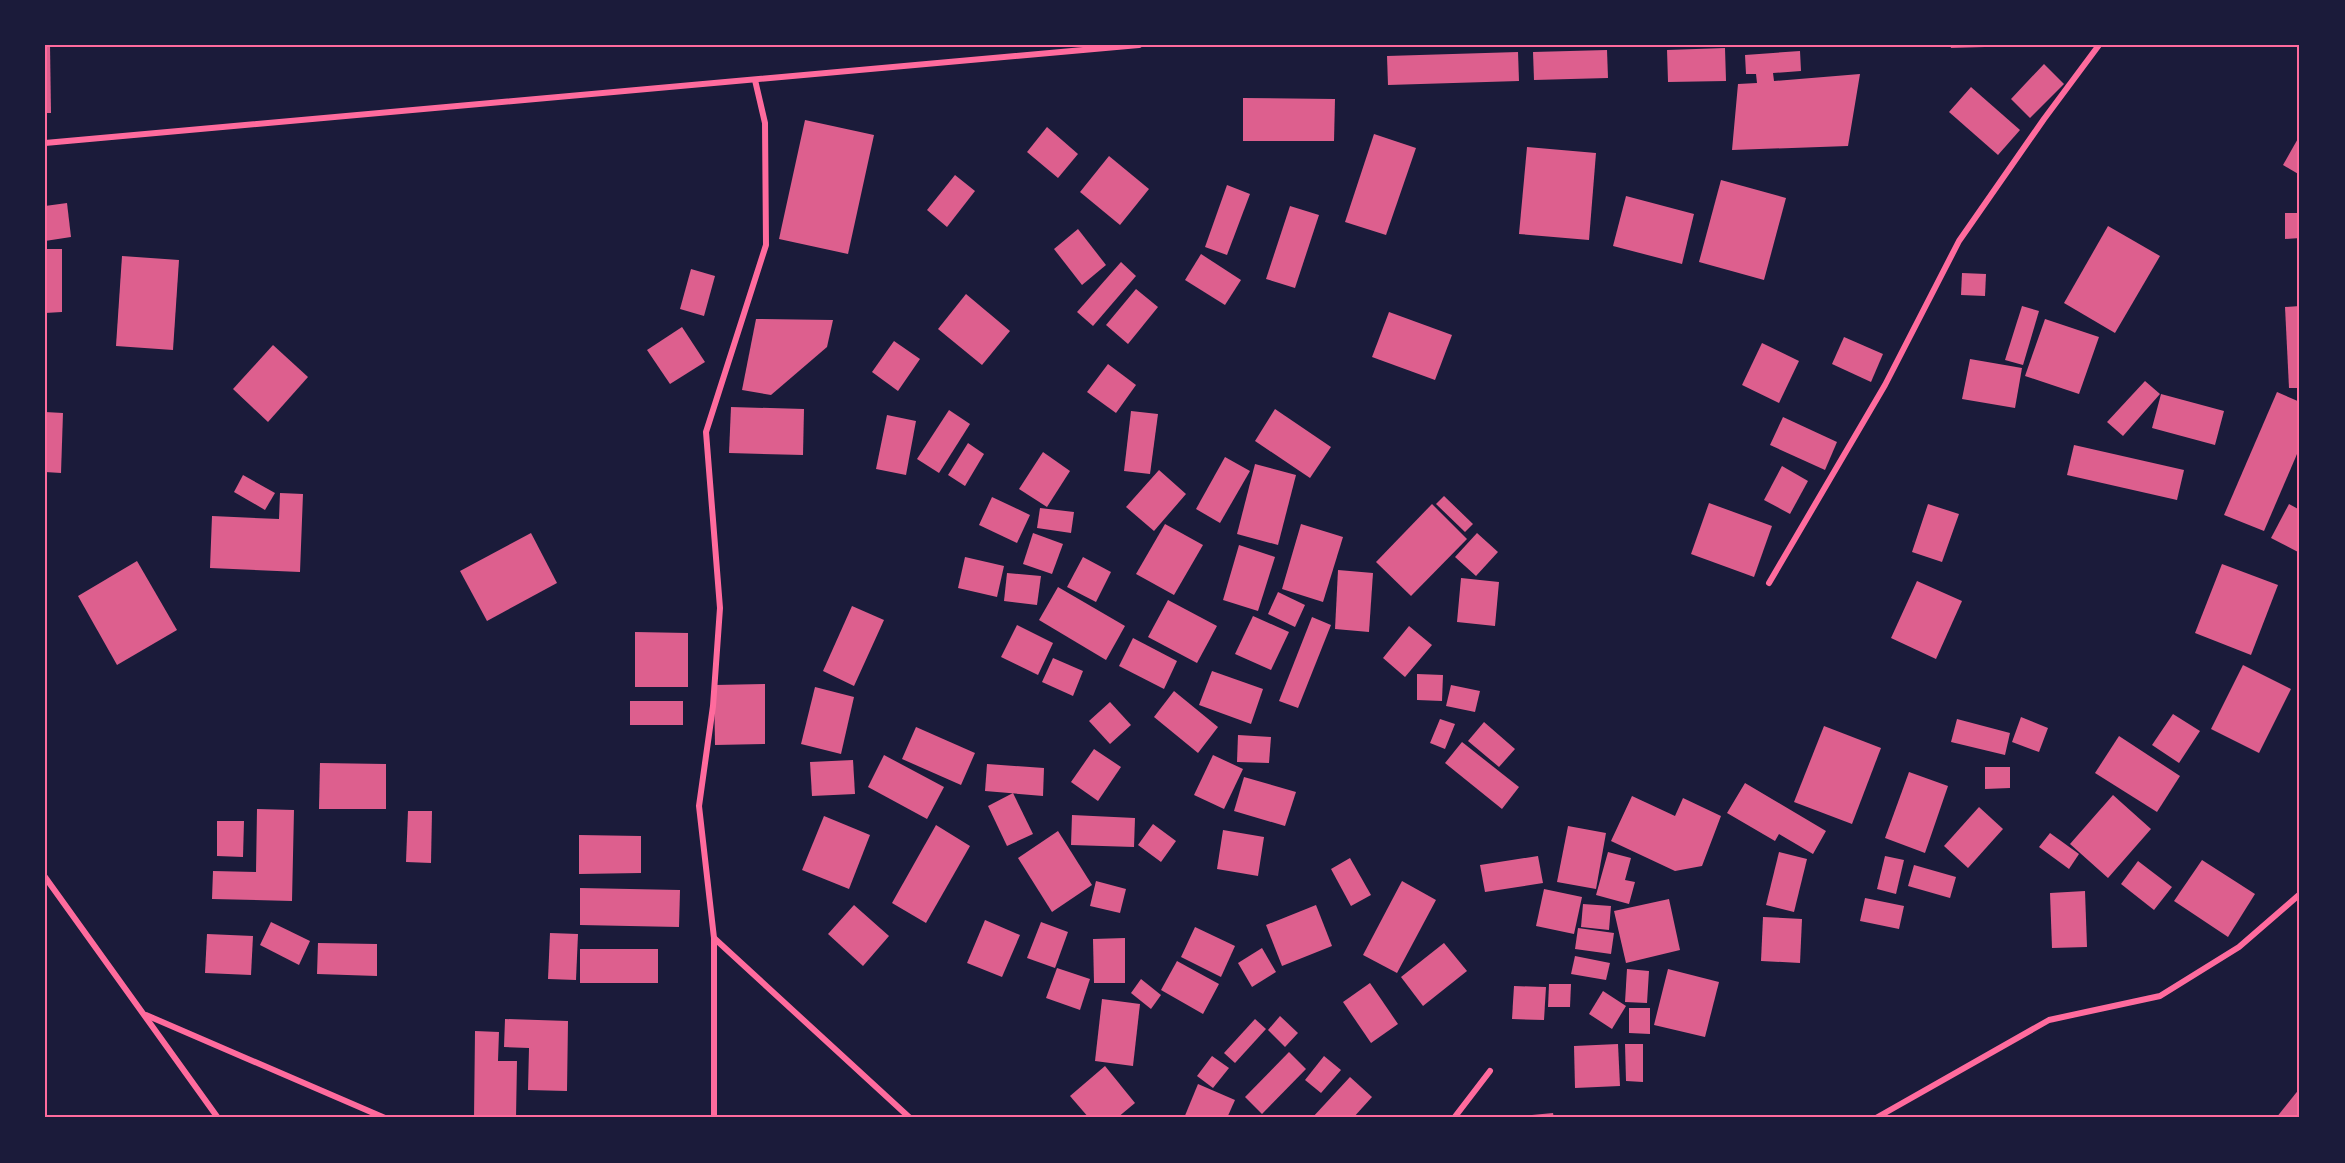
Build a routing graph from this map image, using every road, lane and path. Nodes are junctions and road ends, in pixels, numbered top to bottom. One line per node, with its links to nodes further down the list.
1 (1139, 45): 3 (street)
2 (2099, 45): 5 (street)
3 (755, 80): 4 (street); 8 (street)
4 (45, 143)
5 (1769, 583)
6 (45, 877): 9 (street)
7 (2300, 894): 16 (street)
8 (714, 938): 13 (street); 14 (street)
9 (146, 1015): 11 (street); 12 (street)
10 (1490, 1071): 15 (street)
11 (218, 1118)
12 (385, 1118)
13 (714, 1118)
14 (910, 1118)
15 (1454, 1118)
16 (1876, 1118)

